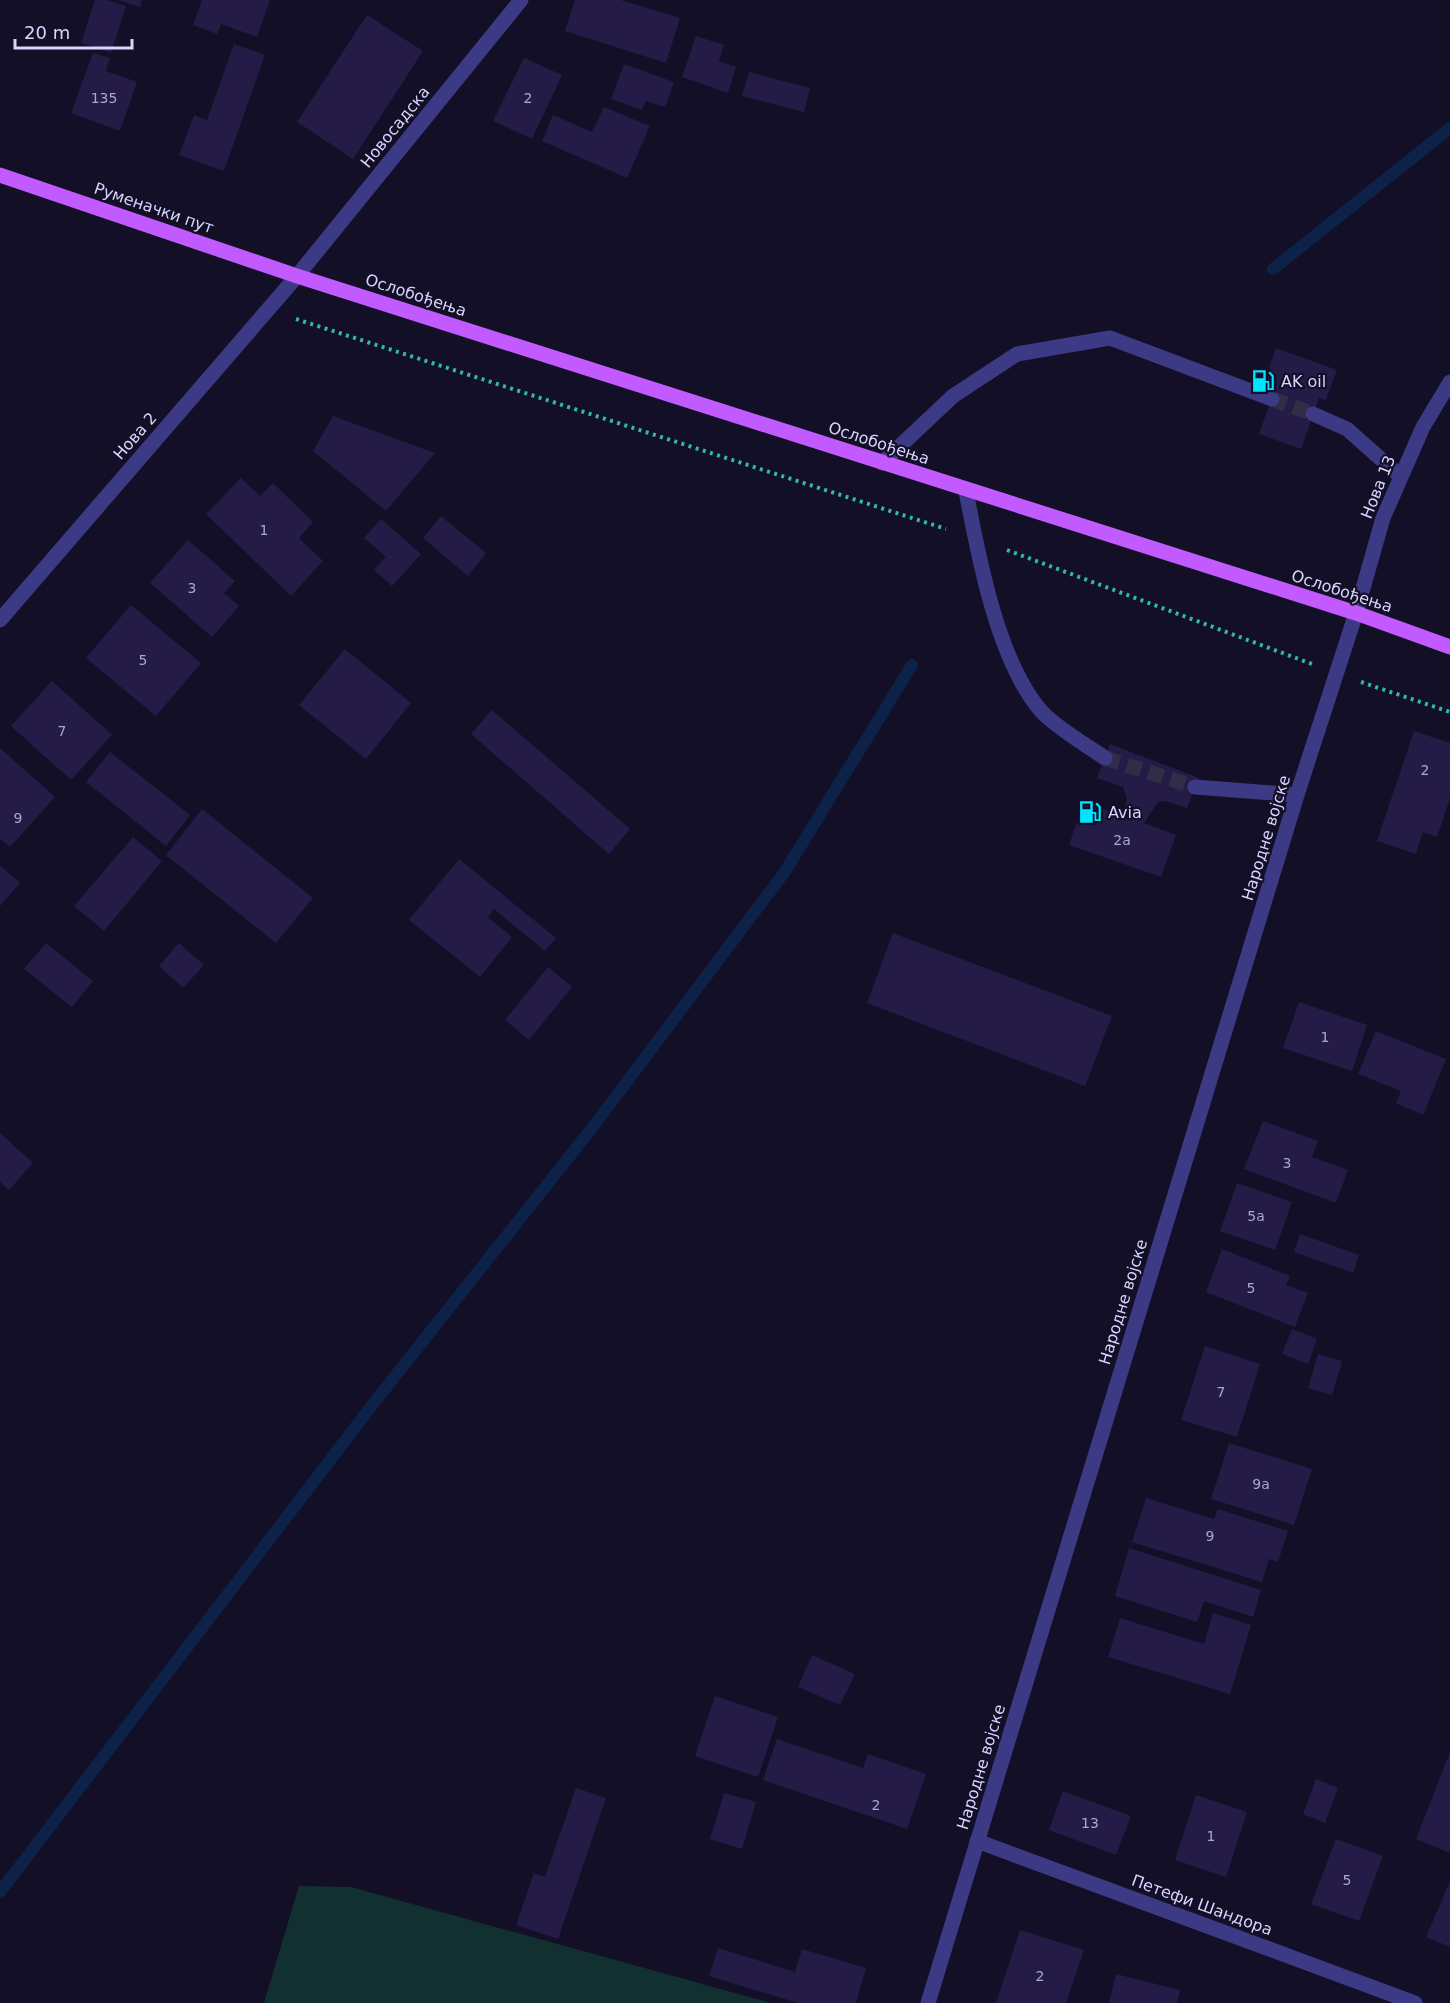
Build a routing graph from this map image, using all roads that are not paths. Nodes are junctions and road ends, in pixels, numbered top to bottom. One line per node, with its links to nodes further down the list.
1 (521, 0): 3 (street, Новосадска)
2 (0, 175): 3 (main road, Руменачки пут)
3 (297, 276): 7 (main road, Ослобођења); 11 (street, Нова 2)
4 (1450, 382): 8 (street, Нова 13)
5 (1272, 399): 7 (street)
6 (1313, 414): 8 (street)
7 (882, 463): 9 (main road, Ослобођења)
8 (1400, 476): 10 (street, Нова 13)
9 (966, 491): 10 (main road, Ослобођења); 13 (street)
10 (1356, 613): 12 (main road, Ослобођења); 15 (street, Народне војске)
11 (0, 620)
12 (1450, 647)
13 (1105, 758)
14 (1195, 787): 15 (street)
15 (1297, 795): 16 (street, Народне војске)
16 (977, 1840): 17 (street, Народне војске); 18 (street, Петефи Шандора)
17 (928, 2003)
18 (1415, 2003)

